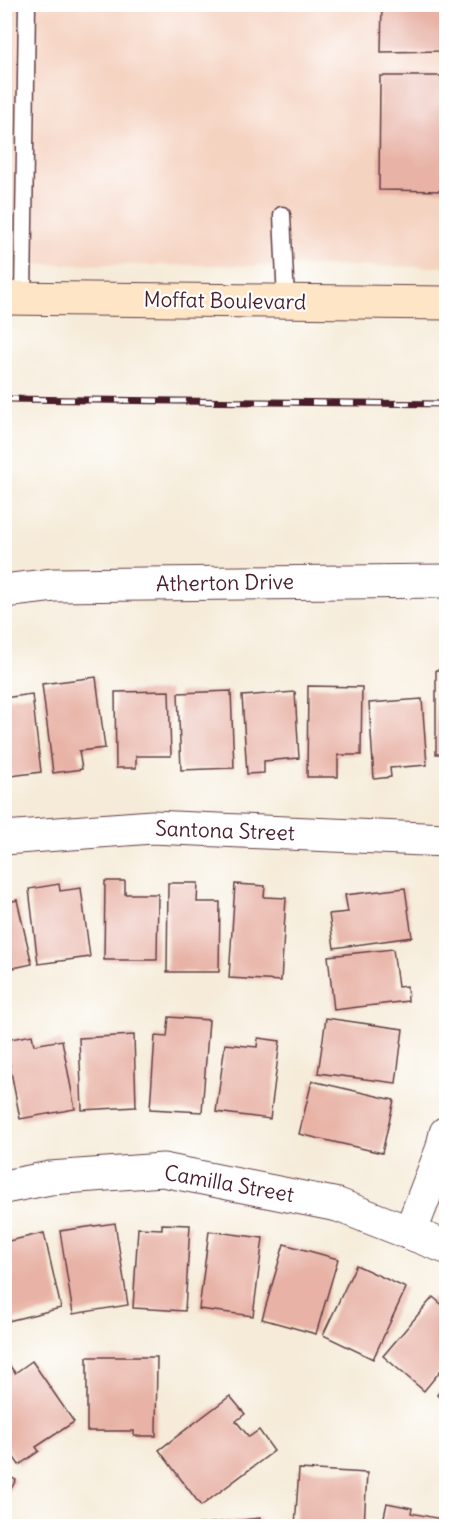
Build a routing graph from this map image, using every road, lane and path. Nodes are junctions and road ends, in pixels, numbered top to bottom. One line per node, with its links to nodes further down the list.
1 (27, 4): 3 (lane)
2 (282, 215): 4 (lane)
3 (14, 298): 4 (main road, Moffat Boulevard)
4 (286, 301): 5 (main road, Moffat Boulevard)
5 (447, 303)
6 (447, 581): 7 (street, Atherton Drive)
7 (4, 591)
8 (4, 838): 9 (street, Santona Street)
9 (447, 840)
10 (447, 1133): 12 (street)
11 (4, 1187): 12 (street, Camilla Street)
12 (410, 1233): 13 (street, Camilla Street)
13 (447, 1247)

